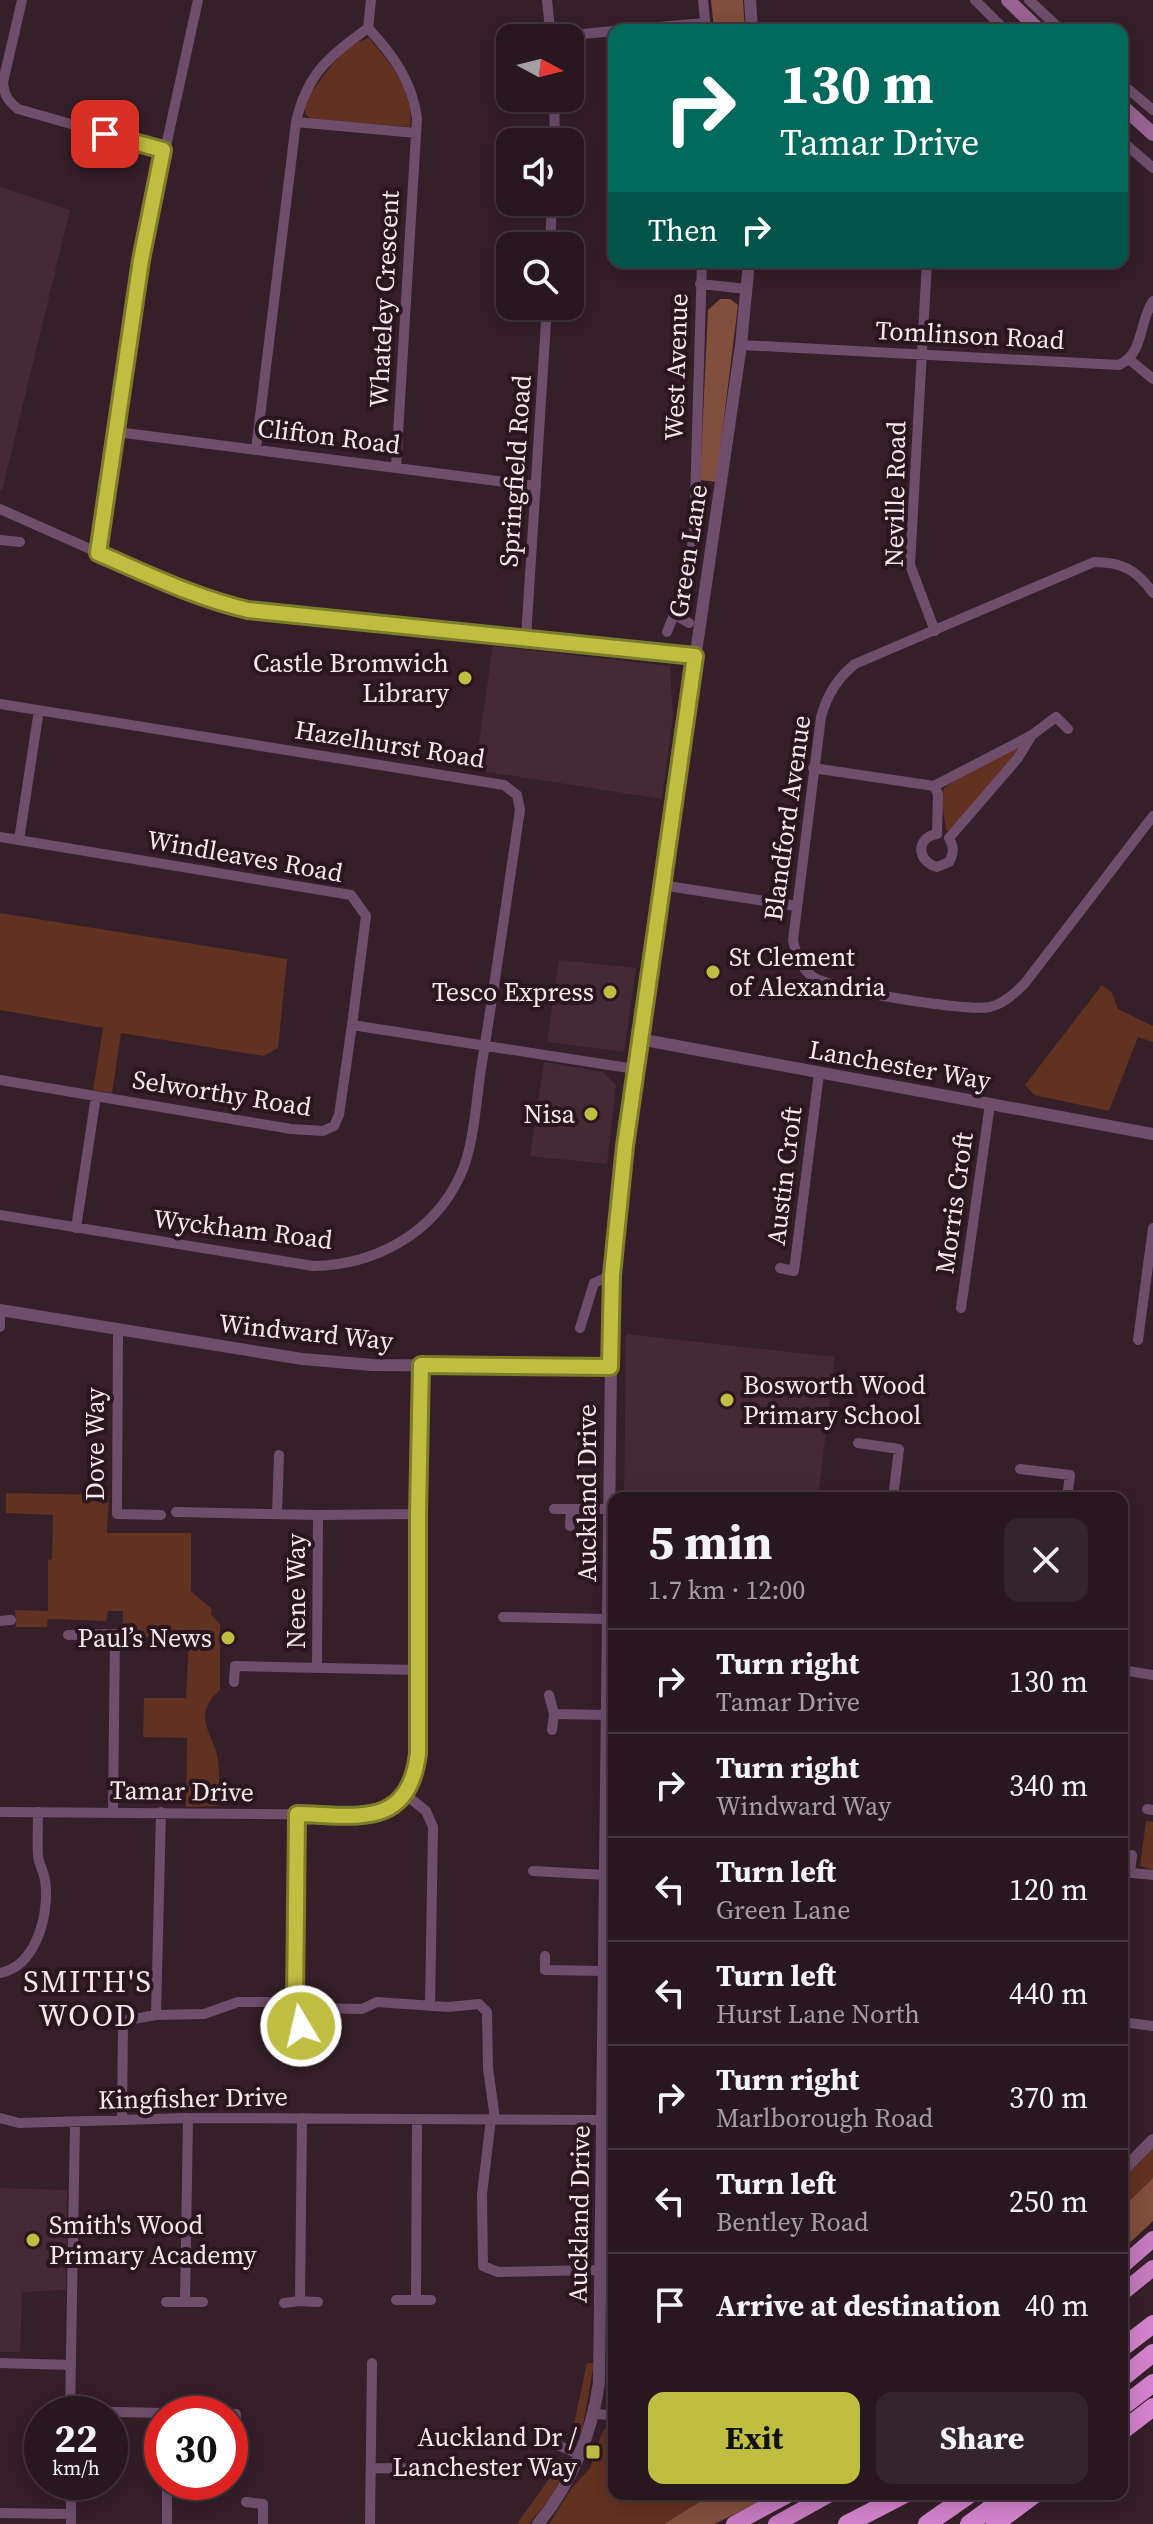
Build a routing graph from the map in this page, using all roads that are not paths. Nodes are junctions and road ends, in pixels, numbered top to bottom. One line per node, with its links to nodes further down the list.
1 (22, 0): 26 (street)
2 (198, 0): 26 (street)
3 (371, 0): 16 (street)
4 (547, 0): 10 (street)
5 (703, 0): 11 (street)
6 (750, 0): 12 (street)
7 (975, 0): 13 (street)
8 (1008, 0): 14 (main road)
9 (1029, 0): 15 (street)
10 (550, 24)
11 (705, 24)
12 (752, 24)
13 (999, 24)
14 (1033, 24)
15 (1055, 24)
16 (368, 28): 22 (street); 23 (street, Whateley Crescent)
17 (608, 32): 18 (street)
18 (584, 34)
19 (1128, 89): 20 (street)
20 (1153, 110)
21 (1128, 111): 24 (main road)
22 (296, 122): 23 (street); 40 (street)
23 (416, 133): 41 (street, Whateley Crescent)
24 (1153, 134)
25 (1128, 146): 27 (street)
26 (163, 150): 39 (street)
27 (1153, 168)
28 (701, 268): 31 (street, West Avenue)
29 (749, 268): 32 (street, Green Lane)
30 (927, 268): 36 (street, Neville Road)
31 (700, 284): 32 (street); 48 (street, West Avenue)
32 (747, 289): 35 (street, Green Lane)
33 (1153, 301): 37 (street)
34 (546, 320): 42 (street, Springfield Road)
35 (741, 345): 36 (street, Tomlinson Road); 53 (street, Green Lane)
36 (923, 355): 37 (street, Tomlinson Road); 50 (street, Neville Road)
37 (1130, 360): 38 (street)
38 (1153, 379)
39 (117, 432): 40 (street, Clifton Road); 46 (street)
40 (256, 449): 41 (street, Clifton Road)
41 (396, 467): 42 (street, Clifton Road)
42 (536, 486): 52 (street, Springfield Road)
43 (0, 509): 46 (street)
44 (0, 540): 45 (street)
45 (20, 542)
46 (98, 553): 52 (street)
47 (1153, 593): 50 (street, Blandford Avenue)
48 (675, 615): 49 (street); 51 (street, West Avenue)
49 (689, 623)
50 (935, 631): 58 (street, Blandford Avenue)
51 (667, 632)
52 (526, 638): 53 (street)
53 (695, 656): 66 (street, Green Lane)
54 (0, 704): 55 (street, Hazelhurst Road)
55 (39, 710): 60 (street, Hazelhurst Road); 65 (street)
56 (1068, 729): 57 (street)
57 (1032, 735): 59 (street); 64 (street)
58 (813, 768): 59 (street); 67 (street, Blandford Avenue)
59 (934, 786): 62 (street)
60 (520, 810): 70 (street, Wyckham Road)
61 (1153, 816): 67 (street, Blandford Avenue)
62 (937, 834): 64 (street); 64 (street)
63 (0, 837): 65 (street, Windleaves Road)
64 (949, 838)
65 (19, 840): 68 (street, Windleaves Road)
66 (661, 885): 67 (street); 69 (street, Green Lane)
67 (797, 906)
68 (352, 1025): 70 (street); 74 (street, Selworthy Road)
69 (639, 1039): 71 (street, Green Lane); 72 (street, Lanchester Way)
70 (485, 1047): 71 (street); 78 (street, Wyckham Road)
71 (635, 1069): 81 (street, Green Lane)
72 (819, 1073): 75 (street, Lanchester Way); 80 (street, Austin Croft)
73 (0, 1080): 74 (street, Selworthy Road)
74 (96, 1096): 78 (street)
75 (990, 1104): 76 (street, Lanchester Way); 82 (street, Morris Croft)
76 (1153, 1134)
77 (0, 1215): 78 (street, Wyckham Road)
78 (76, 1228)
79 (1153, 1228): 87 (street)
80 (780, 1268)
81 (612, 1275): 85 (street); 89 (street, Green Lane)
82 (961, 1308)
83 (0, 1310): 84 (street); 86 (street, Windward Way)
84 (0, 1327)
85 (580, 1328)
86 (118, 1329): 88 (street, Windward Way); 102 (street, Dove Way)
87 (1138, 1340)
88 (421, 1365): 89 (street, Windward Way); 101 (street)
89 (610, 1367): 93 (street, Auckland Drive)
90 (858, 1443): 94 (street)
91 (279, 1455): 100 (street)
92 (1020, 1469): 95 (street)
93 (608, 1492)
94 (894, 1492)
95 (1068, 1492)
96 (554, 1509): 97 (street)
97 (571, 1509): 98 (street); 104 (street)
98 (608, 1509): 106 (street, Auckland Drive)
99 (176, 1512): 100 (street)
100 (277, 1513): 103 (street)
101 (418, 1514): 103 (street); 109 (street)
102 (161, 1515)
103 (318, 1515): 108 (street, Nene Way)
104 (570, 1526)
105 (503, 1617): 106 (street, Auckland Drive)
106 (608, 1619): 115 (street, Auckland Drive)
107 (68, 1635): 118 (street)
108 (317, 1667): 109 (street); 112 (street)
109 (418, 1670): 117 (street)
110 (1128, 1671): 111 (street)
111 (1153, 1675)
112 (234, 1682)
113 (549, 1695): 114 (street)
114 (554, 1714): 115 (street); 116 (street)
115 (608, 1715): 127 (street, Auckland Drive)
116 (552, 1730)
117 (406, 1795): 122 (street, Tamar Drive); 135 (street)
118 (113, 1811): 120 (street, Tamar Drive); 121 (street, Tamar Drive)
119 (0, 1812): 120 (street, Tamar Drive)
120 (38, 1812): 133 (street)
121 (161, 1812): 122 (street, Tamar Drive); 136 (street)
122 (297, 1814): 134 (street)
123 (1132, 1855): 124 (street)
124 (1128, 1866)
125 (533, 1871): 127 (street)
126 (1128, 1872): 128 (street)
127 (605, 1875): 129 (street, Auckland Drive)
128 (1153, 1875)
129 (608, 1911)
130 (608, 1933): 132 (street, Auckland Drive)
131 (545, 1956): 132 (street)
132 (604, 1971): 146 (street, Auckland Drive)
133 (0, 1973)
134 (298, 2004): 135 (street); 136 (street); 139 (street)
135 (430, 2006): 144 (street)
136 (156, 2015): 145 (street)
137 (1128, 2023): 138 (street)
138 (1153, 2026)
139 (301, 2046)
140 (0, 2118): 147 (street)
141 (188, 2118): 142 (street, Kingfisher Drive); 145 (street, Kingfisher Drive); 160 (street)
142 (302, 2118): 143 (street, Kingfisher Drive); 158 (street)
143 (417, 2119): 144 (street, Kingfisher Drive); 156 (street)
144 (493, 2119): 146 (street, Kingfisher Drive); 153 (street)
145 (122, 2120): 147 (street, Kingfisher Drive)
146 (602, 2120): 153 (street, Auckland Drive)
147 (75, 2123): 169 (street, Kingfisher Drive)
148 (1153, 2140): 149 (street)
149 (1128, 2165)
150 (1153, 2239): 151 (highway)
151 (1128, 2261)
152 (1153, 2268): 154 (highway)
153 (601, 2270): 171 (street, Auckland Drive)
154 (1128, 2288)
155 (396, 2300): 156 (street)
156 (416, 2300): 157 (street)
157 (431, 2300)
158 (300, 2301): 162 (street); 163 (street)
159 (166, 2302): 160 (street)
160 (185, 2302): 161 (street)
161 (203, 2302)
162 (318, 2302)
163 (284, 2303)
164 (1153, 2324): 165 (highway)
165 (1128, 2343)
166 (1153, 2353): 170 (highway)
167 (0, 2363): 169 (street)
168 (372, 2363): 182 (street)
169 (71, 2365): 174 (street, Kingfisher Drive)
170 (1128, 2373)
171 (599, 2383): 173 (street); 177 (street, Auckland Drive)
172 (1153, 2383): 175 (highway)
173 (608, 2384)
174 (70, 2396)
175 (1128, 2402)
176 (1153, 2407): 179 (highway)
177 (595, 2414): 178 (street); 181 (street, Auckland Drive)
178 (608, 2415)
179 (1128, 2426)
180 (538, 2437): 181 (street)
181 (581, 2455): 197 (street, Auckland Drive)
182 (371, 2468): 183 (street); 196 (street)
183 (460, 2469)
184 (167, 2500): 194 (street)
185 (779, 2500): 198 (highway)
186 (819, 2500): 199 (highway)
187 (893, 2500): 200 (highway)
188 (961, 2500): 201 (highway)
189 (1002, 2500): 202 (highway)
190 (1027, 2500): 203 (highway)
191 (246, 2502): 195 (street)
192 (0, 2513): 193 (street)
193 (71, 2519)
194 (167, 2524)
195 (263, 2524)
196 (370, 2524)
197 (538, 2524)
198 (734, 2524)
199 (776, 2524)
200 (847, 2524)
201 (927, 2524)
202 (969, 2524)
203 (995, 2524)

